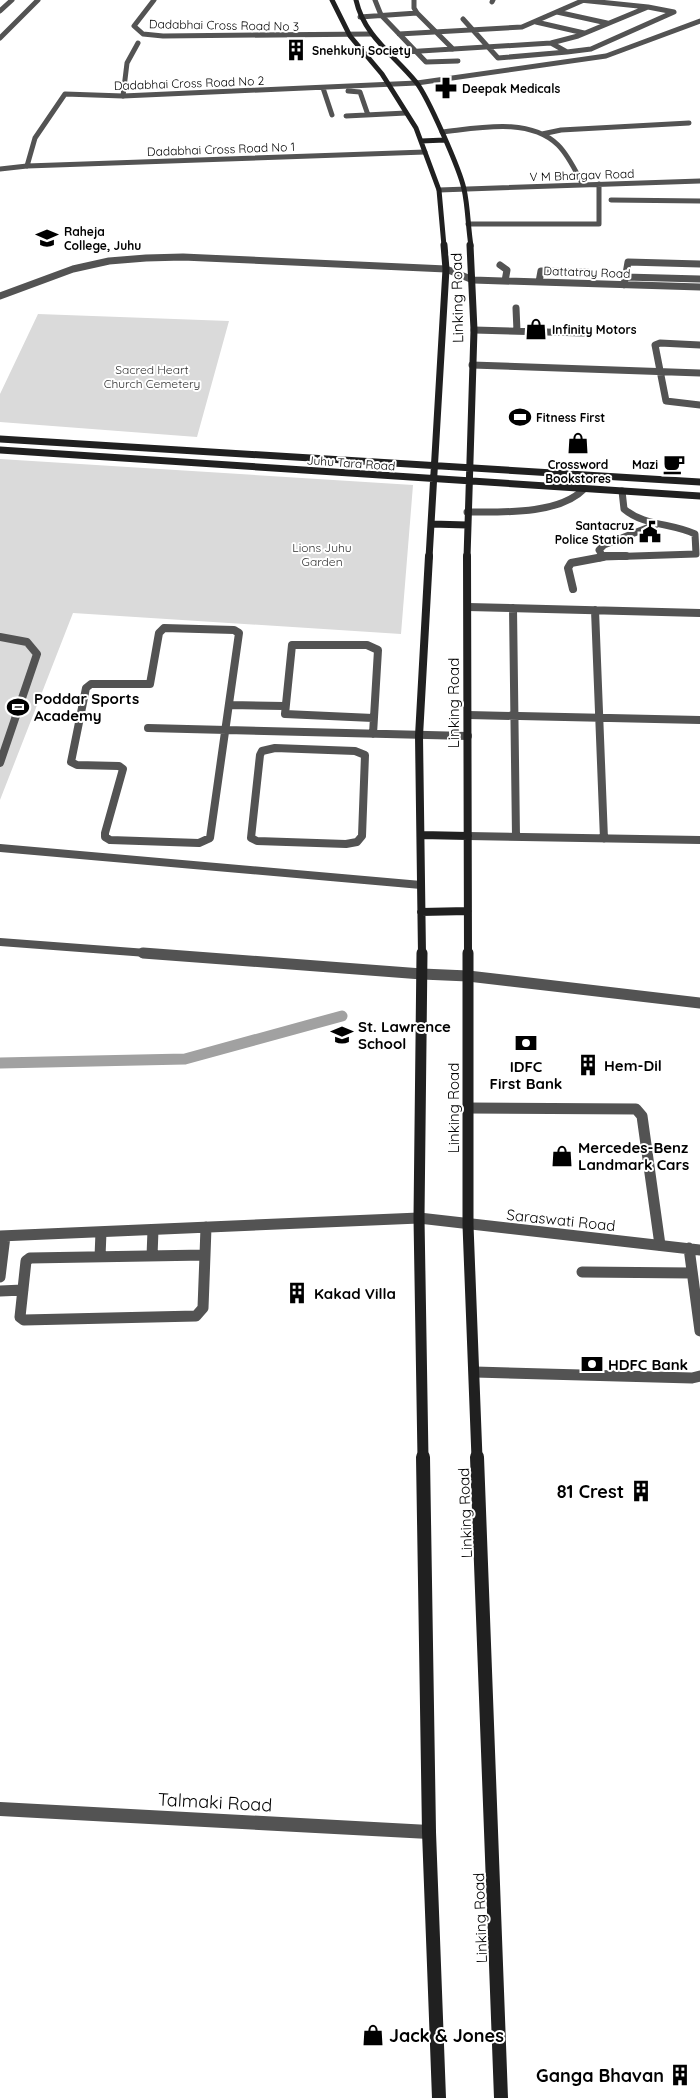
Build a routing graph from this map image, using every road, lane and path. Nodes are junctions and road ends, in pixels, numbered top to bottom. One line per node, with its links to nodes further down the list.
1 (12, 0): 11 (street)
2 (38, 0): 28 (street)
3 (154, 0): 27 (street, Dadabhai Cross Road No 3)
4 (332, 0): 27 (main road, Linking Road)
5 (356, 0): 15 (main road, Linking Road)
6 (375, 0): 14 (street)
7 (414, 0): 13 (street)
8 (580, 0): 9 (street)
9 (584, 0): 10 (street); 12 (street)
10 (648, 7): 16 (street); 21 (street)
11 (0, 11)
12 (557, 12): 19 (street); 20 (street)
13 (417, 13): 14 (street); 23 (street)
14 (381, 15): 15 (street); 26 (street)
15 (360, 17): 25 (main road, Linking Road)
16 (618, 18): 20 (street); 21 (street)
17 (463, 19): 22 (street)
18 (700, 21): 37 (street, Dadabhai Cross Road No 2)
19 (536, 22): 22 (street); 24 (street)
20 (607, 23): 24 (street)
21 (649, 25): 34 (street)
22 (473, 30): 23 (street); 31 (street)
23 (434, 32): 26 (street); 32 (street)
24 (584, 33): 30 (street)
25 (371, 34): 27 (street); 35 (main road, Linking Road)
26 (399, 34): 33 (street)
27 (350, 36): 38 (main road, Linking Road)
28 (0, 38)
29 (138, 43): 40 (street)
30 (551, 43): 31 (street); 34 (street)
31 (488, 47): 32 (street); 34 (street)
32 (453, 49): 33 (street)
33 (416, 52): 35 (street); 36 (street)
34 (567, 52)
35 (388, 53): 37 (main road, Linking Road)
36 (458, 61)
37 (417, 83): 38 (street, Dadabhai Cross Road No 2); 46 (main road, Linking Road)
38 (388, 86): 39 (street, Dadabhai Cross Road No 2); 41 (main road, Linking Road)
39 (324, 90): 40 (street, Dadabhai Cross Road No 2); 42 (street); 43 (street)
40 (123, 96): 51 (street, Dadabhai Cross Road No 2)
41 (406, 113): 43 (street); 49 (main road, Linking Road)
42 (332, 115)
43 (368, 115): 44 (street)
44 (346, 116)
45 (689, 122): 47 (street)
46 (442, 132): 47 (street); 48 (main road, Linking Road)
47 (541, 134): 55 (street)
48 (445, 140): 49 (main road); 56 (main road, Linking Road)
49 (421, 142): 50 (main road, Linking Road)
50 (425, 152): 51 (street, Dadabhai Cross Road No 1); 57 (main road, Linking Road)
51 (27, 166): 52 (street, Dadabhai Cross Road No 1)
52 (0, 169)
53 (700, 181): 54 (street, V M Bhargav Road)
54 (599, 184): 55 (street, V M Bhargav Road); 60 (street)
55 (583, 185): 56 (street, V M Bhargav Road)
56 (464, 188): 57 (street, V M Bhargav Road); 60 (main road, Linking Road)
57 (439, 190): 64 (main road, Linking Road)
58 (698, 199): 59 (street)
59 (611, 200)
60 (468, 224): 67 (main road, Linking Road)
61 (586, 262): 65 (street)
62 (700, 264): 66 (street)
63 (500, 265): 69 (street)
64 (446, 270): 67 (street, Dattatray Road); 76 (street, Dattatray Road); 88 (main road, Linking Road)
65 (587, 272): 70 (street); 71 (street)
66 (624, 277): 68 (street); 72 (street)
67 (474, 280): 69 (street, Dattatray Road); 78 (main road, Linking Road)
68 (700, 280)
69 (505, 281): 70 (street, Dattatray Road)
70 (539, 282): 71 (street, Dattatray Road)
71 (587, 284): 74 (street, Dattatray Road)
72 (624, 285): 74 (street, Dattatray Road); 75 (street, Dattatray Road)
73 (558, 286): 74 (street)
74 (602, 287)
75 (700, 287)
76 (0, 296)
77 (516, 308): 79 (street)
78 (474, 330): 79 (street); 82 (main road, Linking Road)
79 (517, 331): 80 (street)
80 (584, 333)
81 (700, 345): 83 (street)
82 (472, 365): 83 (street); 89 (main road, Linking Road)
83 (659, 372): 84 (street); 85 (street)
84 (700, 373)
85 (700, 405)
86 (0, 439): 88 (main road, Juhu Tara Road)
87 (0, 450): 91 (main road, Juhu Tara Road)
88 (435, 467): 89 (main road, Juhu Tara Road); 91 (main road, Linking Road)
89 (468, 469): 90 (main road, Juhu Tara Road); 92 (main road, Linking Road)
90 (638, 479): 93 (main road, Juhu Tara Road); 96 (main road)
91 (435, 480): 92 (main road, Juhu Tara Road); 99 (main road, Linking Road)
92 (467, 482): 94 (main road, Juhu Tara Road); 98 (main road, Linking Road)
93 (700, 482)
94 (584, 489): 95 (main road, Juhu Tara Road); 98 (street)
95 (622, 491): 96 (main road, Juhu Tara Road); 101 (street)
96 (638, 492): 97 (main road, Juhu Tara Road)
97 (700, 496)
98 (467, 512): 100 (main road, Linking Road)
99 (432, 524): 100 (main road); 121 (main road, Linking Road)
100 (467, 524): 105 (main road, Linking Road)
101 (657, 524): 102 (street); 103 (street)
102 (698, 555): 103 (street)
103 (603, 557): 104 (street)
104 (573, 590)
105 (468, 607): 106 (street); 112 (main road, Linking Road)
106 (513, 608): 107 (street); 113 (street)
107 (595, 610): 108 (street); 115 (street)
108 (700, 613)
109 (0, 637): 124 (street)
110 (229, 705): 111 (street); 118 (street); 118 (street)
111 (284, 706): 114 (street); 114 (street)
112 (468, 715): 113 (street); 122 (main road, Linking Road)
113 (515, 716): 115 (street); 127 (street)
114 (374, 718): 120 (street)
115 (599, 718): 116 (street); 128 (street)
116 (700, 720)
117 (148, 728): 118 (street)
118 (226, 730): 119 (street)
119 (348, 734): 120 (street); 123 (street)
120 (373, 734): 121 (street)
121 (419, 736): 122 (street); 125 (main road, Linking Road)
122 (468, 736): 126 (main road, Linking Road)
123 (347, 751): 123 (street)
124 (0, 763)
125 (421, 835): 126 (main road); 131 (main road, Linking Road)
126 (468, 836): 127 (street); 132 (main road, Linking Road)
127 (516, 837): 128 (street)
128 (604, 838): 129 (street)
129 (700, 840)
130 (0, 848): 131 (street)
131 (421, 885): 133 (main road, Linking Road)
132 (468, 911): 133 (main road); 136 (main road, Linking Road)
133 (421, 912): 135 (main road, Linking Road)
134 (0, 942): 135 (street)
135 (422, 974): 136 (street); 139 (main road, Linking Road)
136 (468, 976): 137 (street); 138 (main road, Linking Road)
137 (700, 1003)
138 (468, 1108): 140 (main road, Linking Road); 145 (street)
139 (419, 1218): 140 (street, Saraswati Road); 141 (street, Saraswati Road); 159 (main road, Linking Road)
140 (468, 1225): 145 (street, Saraswati Road); 156 (main road, Linking Road)
141 (206, 1227): 142 (street, Saraswati Road); 147 (street)
142 (153, 1230): 143 (street, Saraswati Road); 148 (street)
143 (101, 1232): 144 (street, Saraswati Road); 149 (street)
144 (3, 1236): 152 (street)
145 (660, 1245): 146 (street, Saraswati Road)
146 (695, 1249): 151 (street)
147 (205, 1255): 148 (street); 153 (street)
148 (152, 1256): 149 (street)
149 (100, 1257): 153 (street)
150 (582, 1272): 151 (street)
151 (692, 1272): 155 (street)
152 (0, 1277)
153 (23, 1290): 154 (street)
154 (0, 1291)
155 (700, 1331)
156 (475, 1372): 157 (street); 161 (main road, Linking Road)
157 (700, 1376)
158 (0, 1809): 159 (street, Talmaki Road)
159 (429, 1832): 160 (main road, Linking Road)
160 (439, 2098)
161 (501, 2098)

